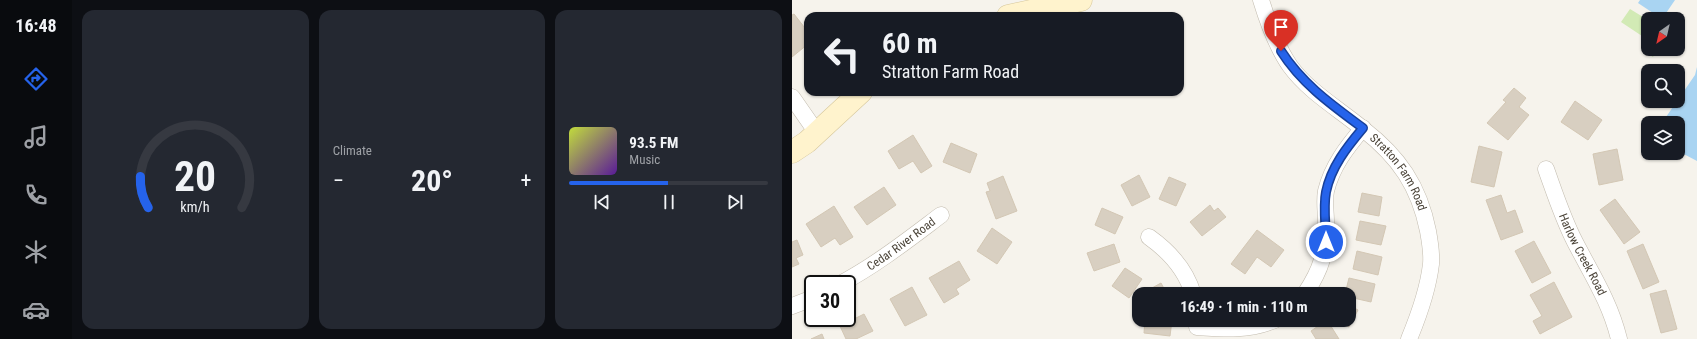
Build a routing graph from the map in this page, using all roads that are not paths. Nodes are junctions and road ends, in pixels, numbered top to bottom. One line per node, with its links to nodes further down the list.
1 (1081, 0): 3 (main road)
2 (1261, 0): 6 (street, Stratton Farm Road)
3 (1026, 12)
4 (857, 96): 7 (main road)
5 (792, 97): 7 (street)
6 (1363, 128): 14 (street); 19 (street, Stratton Farm Road)
7 (817, 133): 8 (main road)
8 (792, 152)
9 (1546, 168): 20 (street, Harlow Creek Road)
10 (941, 216): 12 (street, Cedar River Road)
11 (1149, 237): 13 (street)
12 (856, 275)
13 (1191, 287)
14 (1310, 287)
15 (804, 301): 16 (street)
16 (792, 306)
17 (1254, 327): 18 (street)
18 (1196, 329)
19 (1409, 339)
20 (1619, 339)

